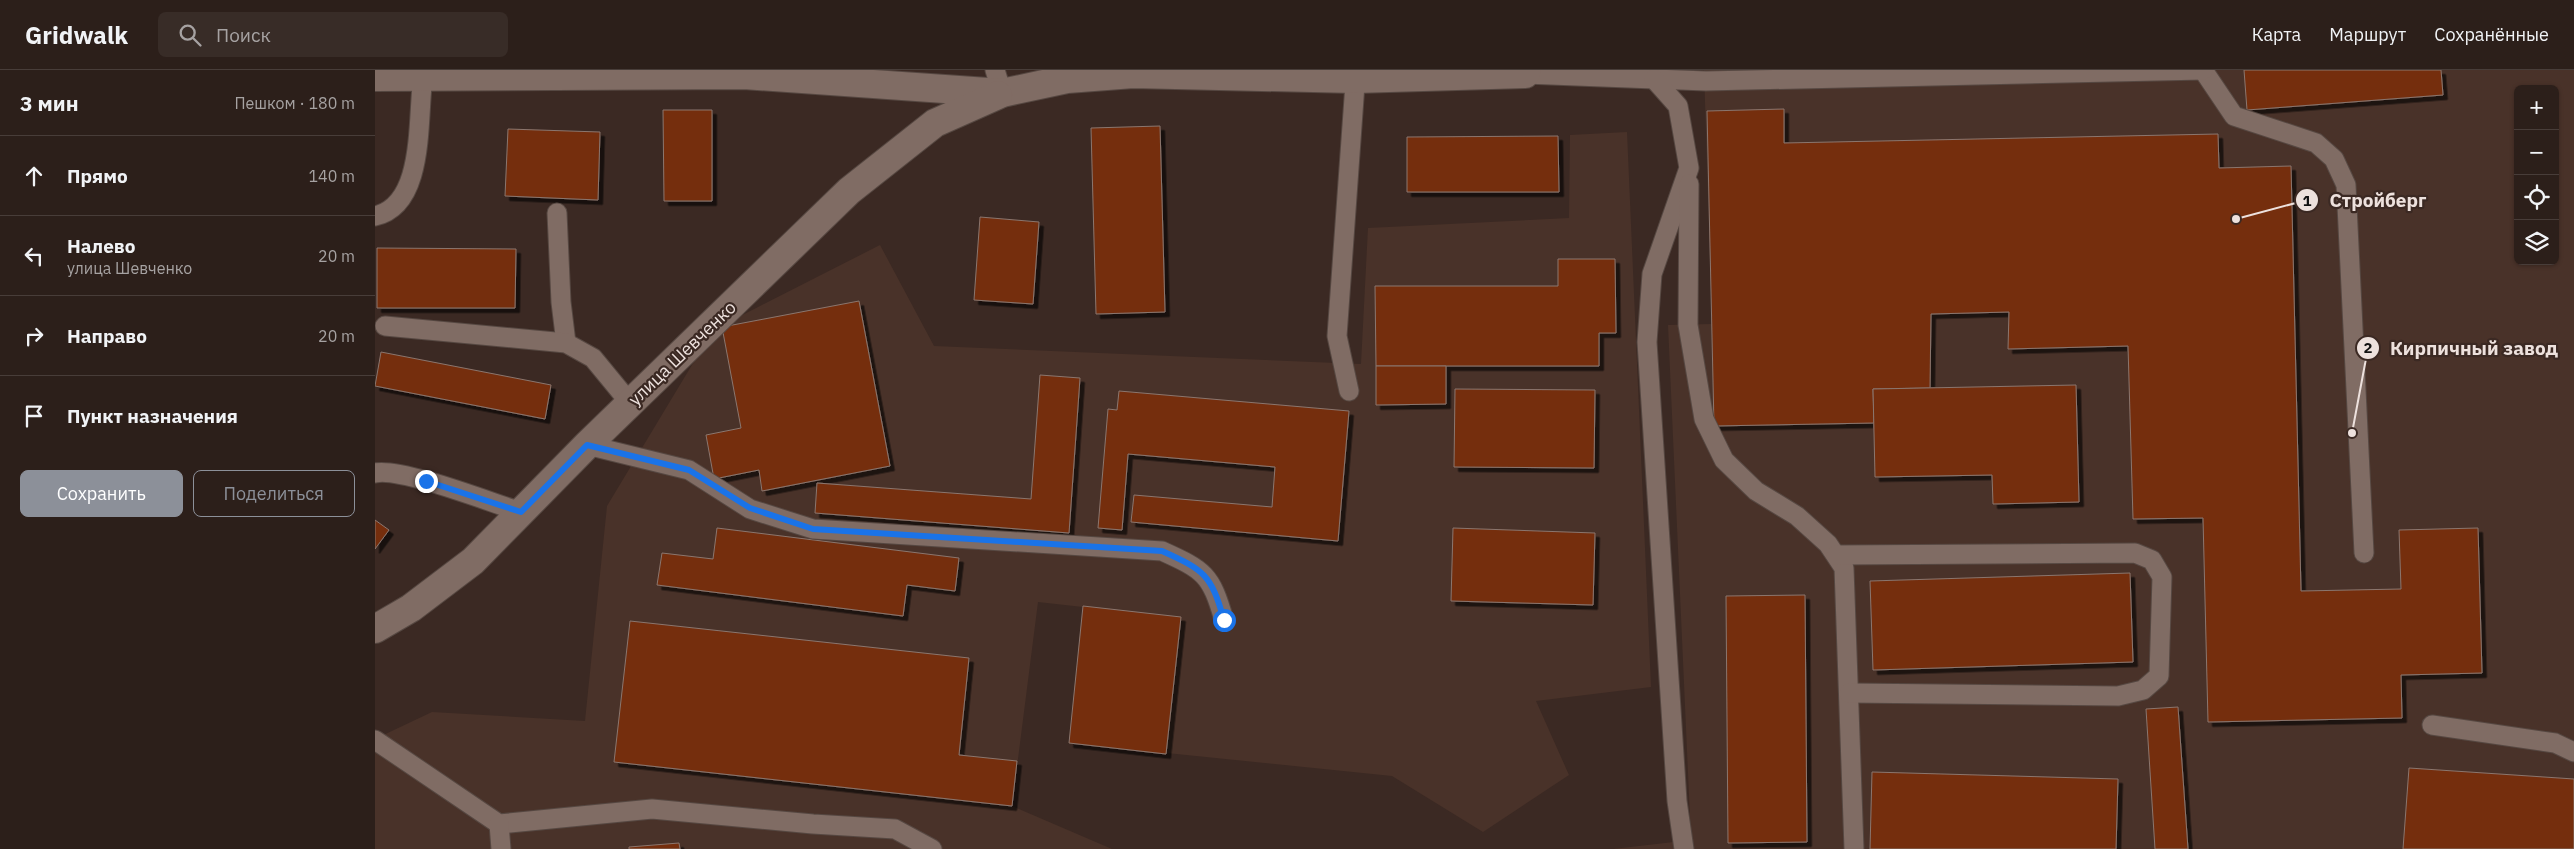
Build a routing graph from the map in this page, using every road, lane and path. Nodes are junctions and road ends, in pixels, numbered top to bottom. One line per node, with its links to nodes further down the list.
1 (2203, 70): 7 (lane); 19 (lane)
2 (1526, 72): 5 (street); 7 (lane)
3 (423, 73): 4 (street); 6 (street); 11 (lane)
4 (675, 73): 8 (street)
5 (1356, 74): 8 (street); 14 (lane)
6 (375, 77)
7 (1654, 79): 9 (lane)
8 (998, 82): 15 (street, улица Шевченко)
9 (1689, 168): 20 (lane); 30 (lane)
10 (557, 213): 13 (lane)
11 (375, 216)
12 (385, 326): 13 (lane)
13 (566, 343): 15 (lane)
14 (1349, 391)
15 (630, 403): 16 (street, улица Шевченко)
16 (587, 445): 18 (street, улица Шевченко); 21 (lane)
17 (375, 473): 18 (lane)
18 (521, 512): 22 (street, улица Шевченко)
19 (2364, 552)
20 (1836, 555): 23 (lane); 23 (lane)
21 (1224, 620)
22 (375, 629)
23 (1849, 693): 31 (lane)
24 (2432, 725): 26 (lane)
25 (375, 740): 27 (lane)
26 (2574, 752)
27 (499, 824): 28 (lane); 29 (lane)
28 (501, 849)
29 (932, 849)
30 (1684, 849)
31 (1854, 849)

